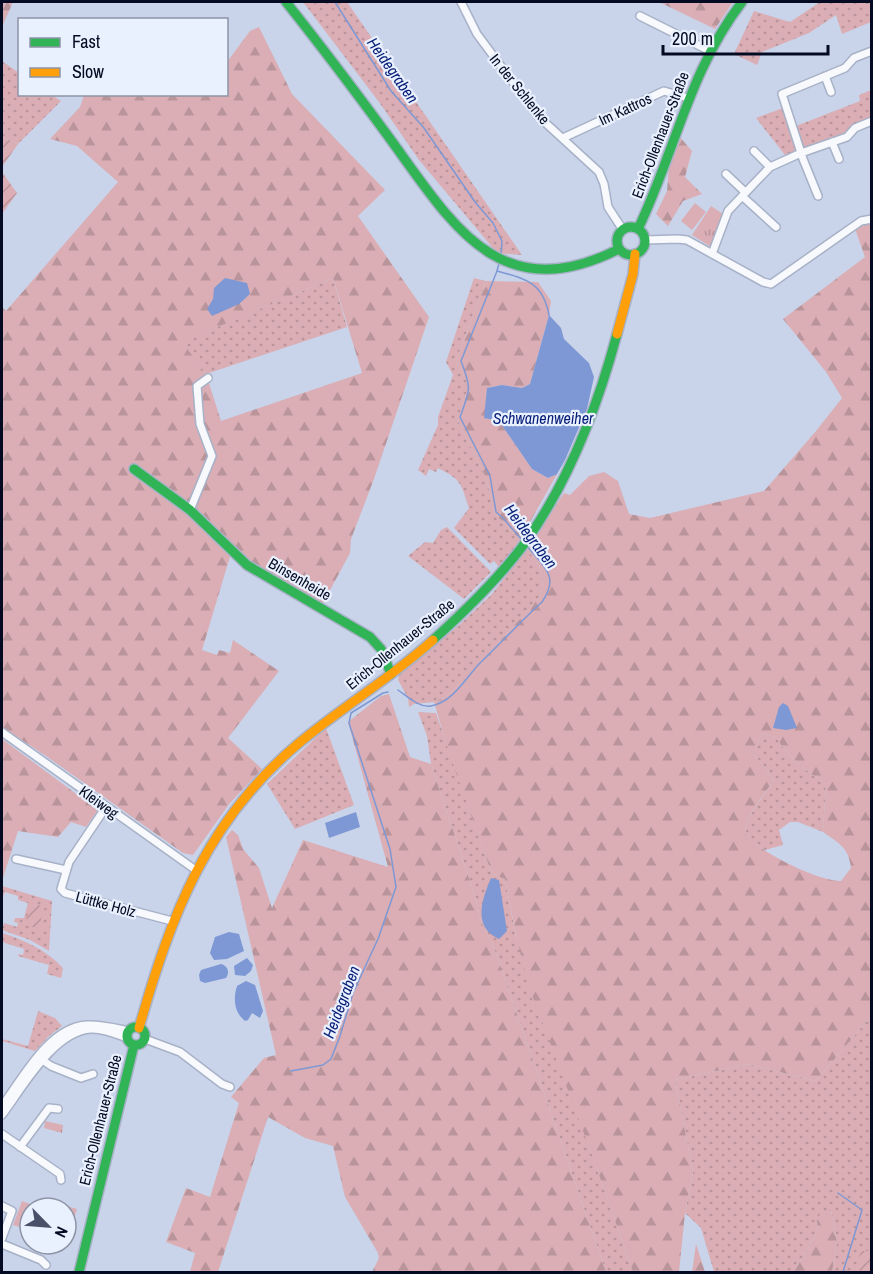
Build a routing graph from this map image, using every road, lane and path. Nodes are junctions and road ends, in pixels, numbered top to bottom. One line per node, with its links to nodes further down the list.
1 (286, 2): 25 (street)
2 (461, 2): 11 (street, In der Schlenke)
3 (742, 2): 5 (street, Erich-Ollenhauer-Straße)
4 (640, 16): 5 (street)
5 (710, 51): 9 (street, Erich-Ollenhauer-Straße)
6 (871, 51): 7 (street)
7 (825, 76): 8 (street); 14 (street)
8 (831, 92)
9 (688, 98): 11 (street, Im Kattros); 22 (street, Erich-Ollenhauer-Straße)
10 (872, 121): 12 (street)
11 (562, 138): 23 (street, In der Schlenke)
12 (832, 142): 14 (street); 15 (street)
13 (754, 151): 16 (street)
14 (801, 153): 16 (street); 19 (street)
15 (839, 159)
16 (770, 167): 18 (street)
17 (726, 174): 18 (street)
18 (744, 194): 21 (street); 27 (street)
19 (818, 196)
20 (872, 219): 27 (street)
21 (776, 227)
22 (638, 229): 23 (street); 24 (street)
23 (623, 230): 25 (street)
24 (645, 240): 26 (street); 27 (street)
25 (620, 249): 26 (street)
26 (634, 254): 31 (street, Erich-Ollenhauer-Straße)
27 (712, 254)
28 (208, 378): 30 (street)
29 (134, 469): 30 (street, Binsenheide)
30 (190, 510): 31 (street, Binsenheide)
31 (391, 674): 36 (street, Erich-Ollenhauer-Straße)
32 (2, 732): 33 (street, Kleiweg)
33 (106, 807): 35 (street, Lüttke Holz); 36 (street, Kleiweg)
34 (16, 859): 35 (street, Lüttke Holz)
35 (66, 870): 37 (street, Lüttke Holz)
36 (197, 871): 37 (street, Erich-Ollenhauer-Straße)
37 (172, 921): 38 (street, Erich-Ollenhauer-Straße)
38 (139, 1028): 39 (street); 40 (street)
39 (130, 1038): 40 (street); 41 (street); 54 (street, Erich-Ollenhauer-Straße)
40 (145, 1039): 43 (street)
41 (40, 1059): 42 (street); 44 (street); 46 (street)
42 (93, 1074)
43 (230, 1087)
44 (2, 1106)
45 (58, 1109): 48 (street)
46 (2, 1115)
47 (2, 1134): 48 (street)
48 (20, 1147): 49 (street)
49 (62, 1180)
50 (2, 1206): 51 (street)
51 (2, 1238)
52 (2, 1244): 53 (street)
53 (46, 1265)
54 (79, 1272)

